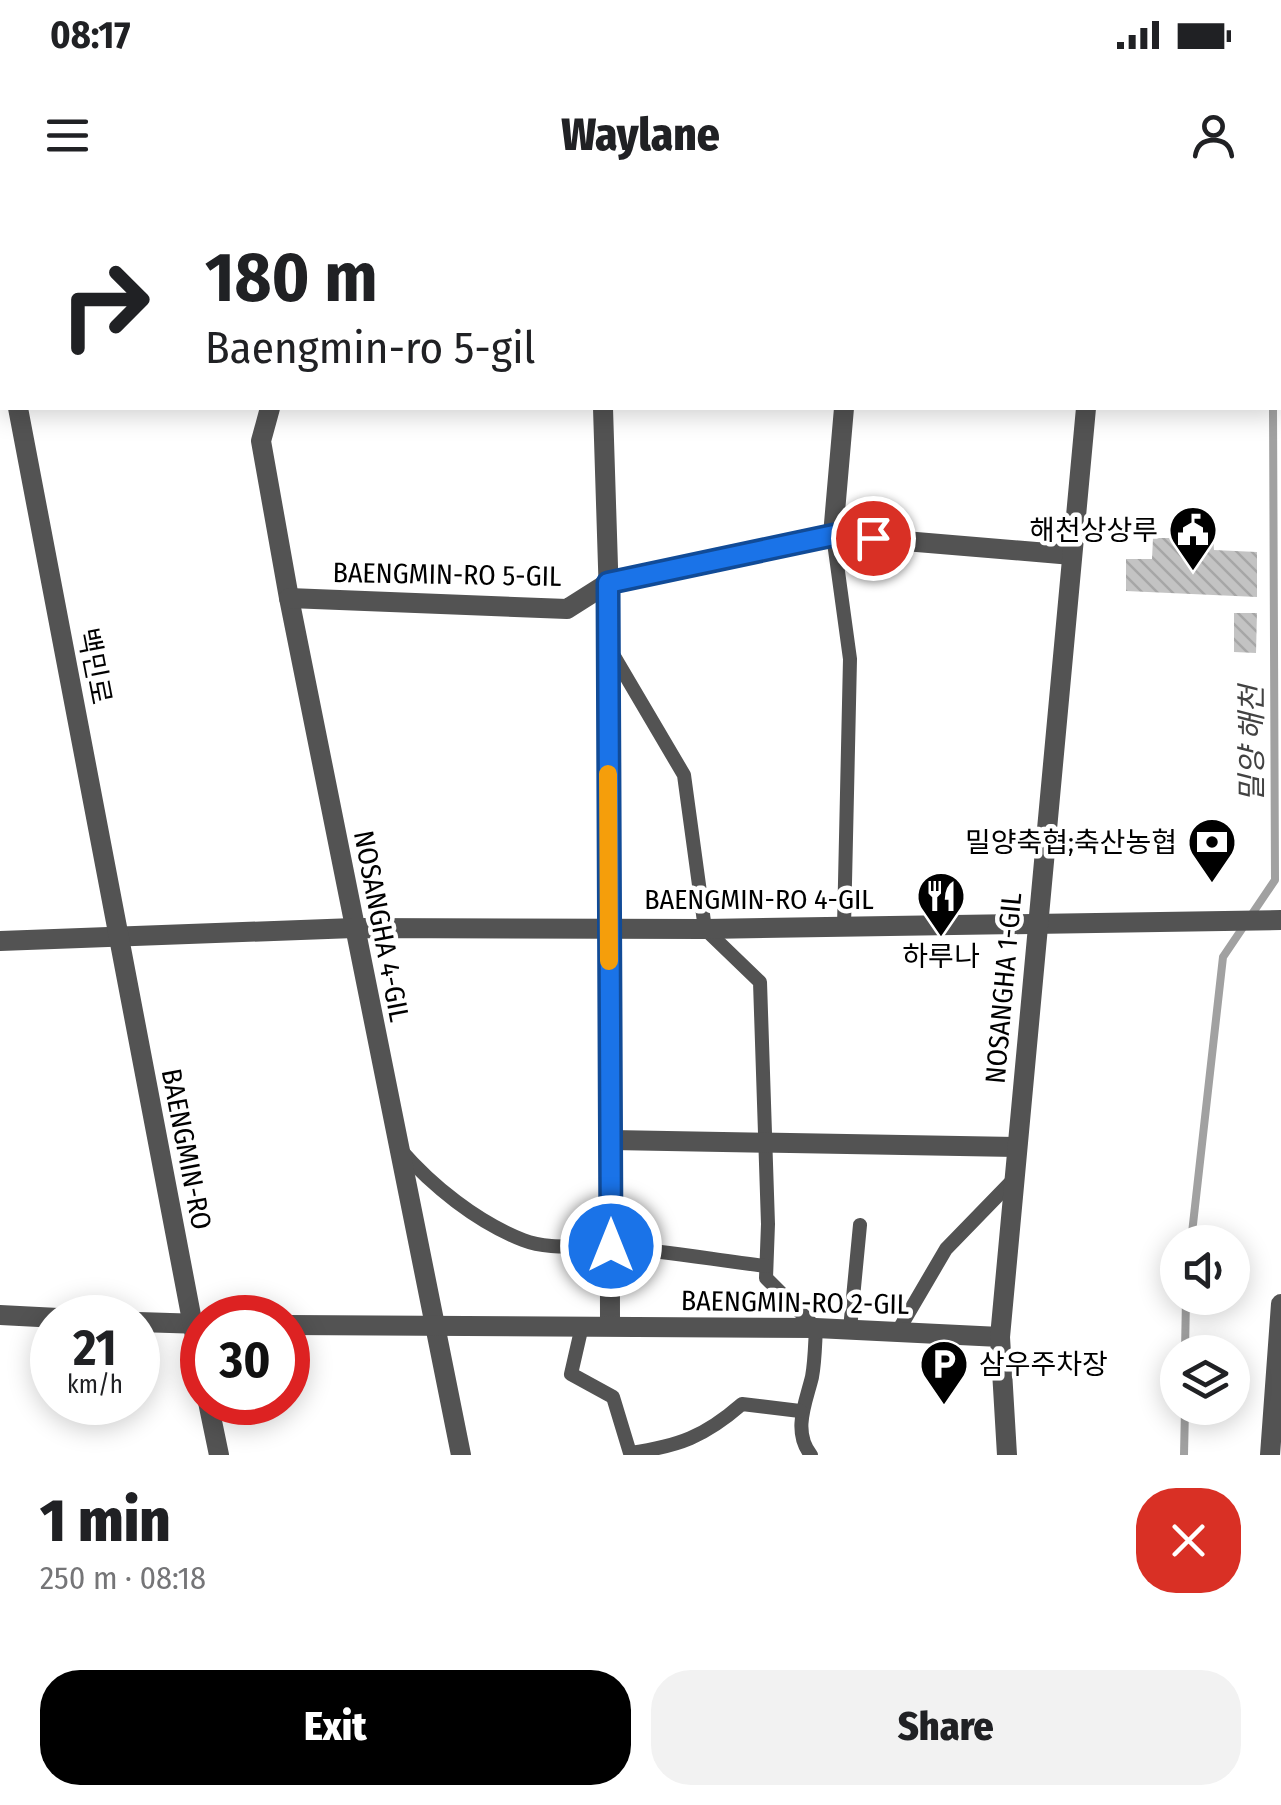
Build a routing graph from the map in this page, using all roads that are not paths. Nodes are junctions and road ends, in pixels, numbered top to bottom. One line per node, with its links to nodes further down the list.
1 (18, 410): 17 (street, 백민로)
2 (269, 410): 9 (street, NOSANGHA 4-GIL)
3 (603, 410): 8 (street)
4 (844, 410): 6 (street)
5 (1086, 410): 7 (street, NOSANGHA 1-GIL)
6 (834, 535): 7 (street, BAENGMIN-RO 5-GIL); 8 (street, BAENGMIN-RO 5-GIL); 13 (lane)
7 (1072, 556): 12 (street, NOSANGHA 1-GIL)
8 (608, 583): 9 (street, BAENGMIN-RO 5-GIL); 10 (street)
9 (289, 598): 15 (street, NOSANGHA 4-GIL)
10 (608, 646): 14 (street); 16 (lane)
11 (1281, 920): 12 (street, BAENGMIN-RO 4-GIL)
12 (1036, 923): 13 (street, BAENGMIN-RO 4-GIL); 21 (street, NOSANGHA 1-GIL)
13 (844, 926): 16 (street, BAENGMIN-RO 4-GIL)
14 (608, 927): 15 (street, BAENGMIN-RO 4-GIL); 16 (street, BAENGMIN-RO 4-GIL); 19 (street)
15 (354, 928): 17 (street, BAENGMIN-RO 4-GIL); 22 (street, NOSANGHA 4-GIL)
16 (705, 929): 20 (lane)
17 (118, 935): 18 (street, BAENGMIN-RO 4-GIL); 27 (street, BAENGMIN-RO)
18 (0, 941)
19 (612, 1140): 20 (street); 25 (street)
20 (766, 1143): 21 (street); 26 (lane)
21 (1016, 1147): 23 (street, NOSANGHA 1-GIL)
22 (400, 1149): 25 (lane); 32 (street, NOSANGHA 4-GIL)
23 (1014, 1179): 37 (lane); 38 (street, NOSANGHA 1-GIL)
24 (860, 1225): 36 (lane)
25 (611, 1246): 26 (lane); 34 (street)
26 (766, 1266): 35 (lane)
27 (192, 1295)
28 (1281, 1304): 45 (street)
29 (0, 1314): 30 (street)
30 (30, 1316)
31 (310, 1325): 32 (street, BAENGMIN-RO 2-GIL)
32 (437, 1325): 33 (street, BAENGMIN-RO 2-GIL); 42 (street, NOSANGHA 4-GIL)
33 (582, 1326): 34 (street, BAENGMIN-RO 2-GIL); 39 (lane)
34 (610, 1326): 35 (street, BAENGMIN-RO 2-GIL)
35 (816, 1328): 36 (street, BAENGMIN-RO 2-GIL); 39 (lane)
36 (850, 1330): 37 (street, BAENGMIN-RO 2-GIL)
37 (898, 1332): 38 (street, BAENGMIN-RO 2-GIL)
38 (1000, 1337): 44 (street, NOSANGHA 1-GIL)
39 (800, 1411): 43 (lane)
40 (213, 1425): 41 (street)
41 (219, 1455)
42 (461, 1455)
43 (810, 1455)
44 (1006, 1455)
45 (1270, 1455)

